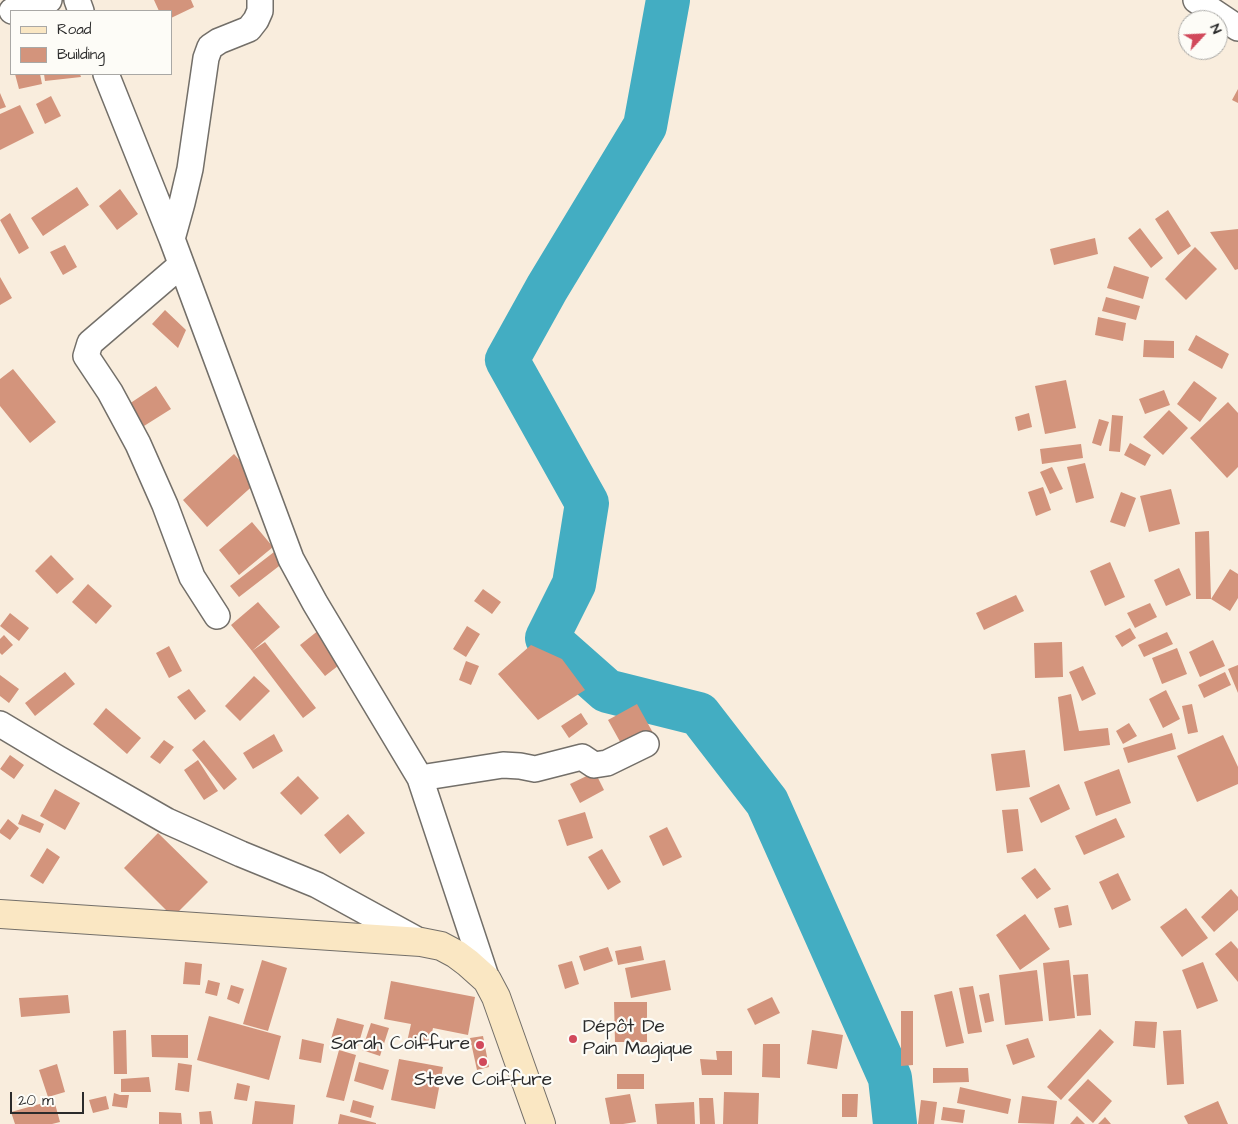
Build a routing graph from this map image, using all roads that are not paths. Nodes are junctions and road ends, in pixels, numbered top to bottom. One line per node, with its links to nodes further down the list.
1 (49, 0): 4 (street)
2 (260, 0): 7 (street)
3 (1196, 0): 5 (street)
4 (15, 10)
5 (1238, 28)
6 (106, 75): 7 (street)
7 (172, 239): 8 (street)
8 (182, 265): 9 (street); 12 (street)
9 (218, 616)
10 (0, 724): 14 (street)
11 (646, 744): 12 (street)
12 (420, 778): 15 (street)
13 (0, 914): 14 (street)
14 (421, 942): 15 (street)
15 (486, 980): 16 (street)
16 (541, 1124)

